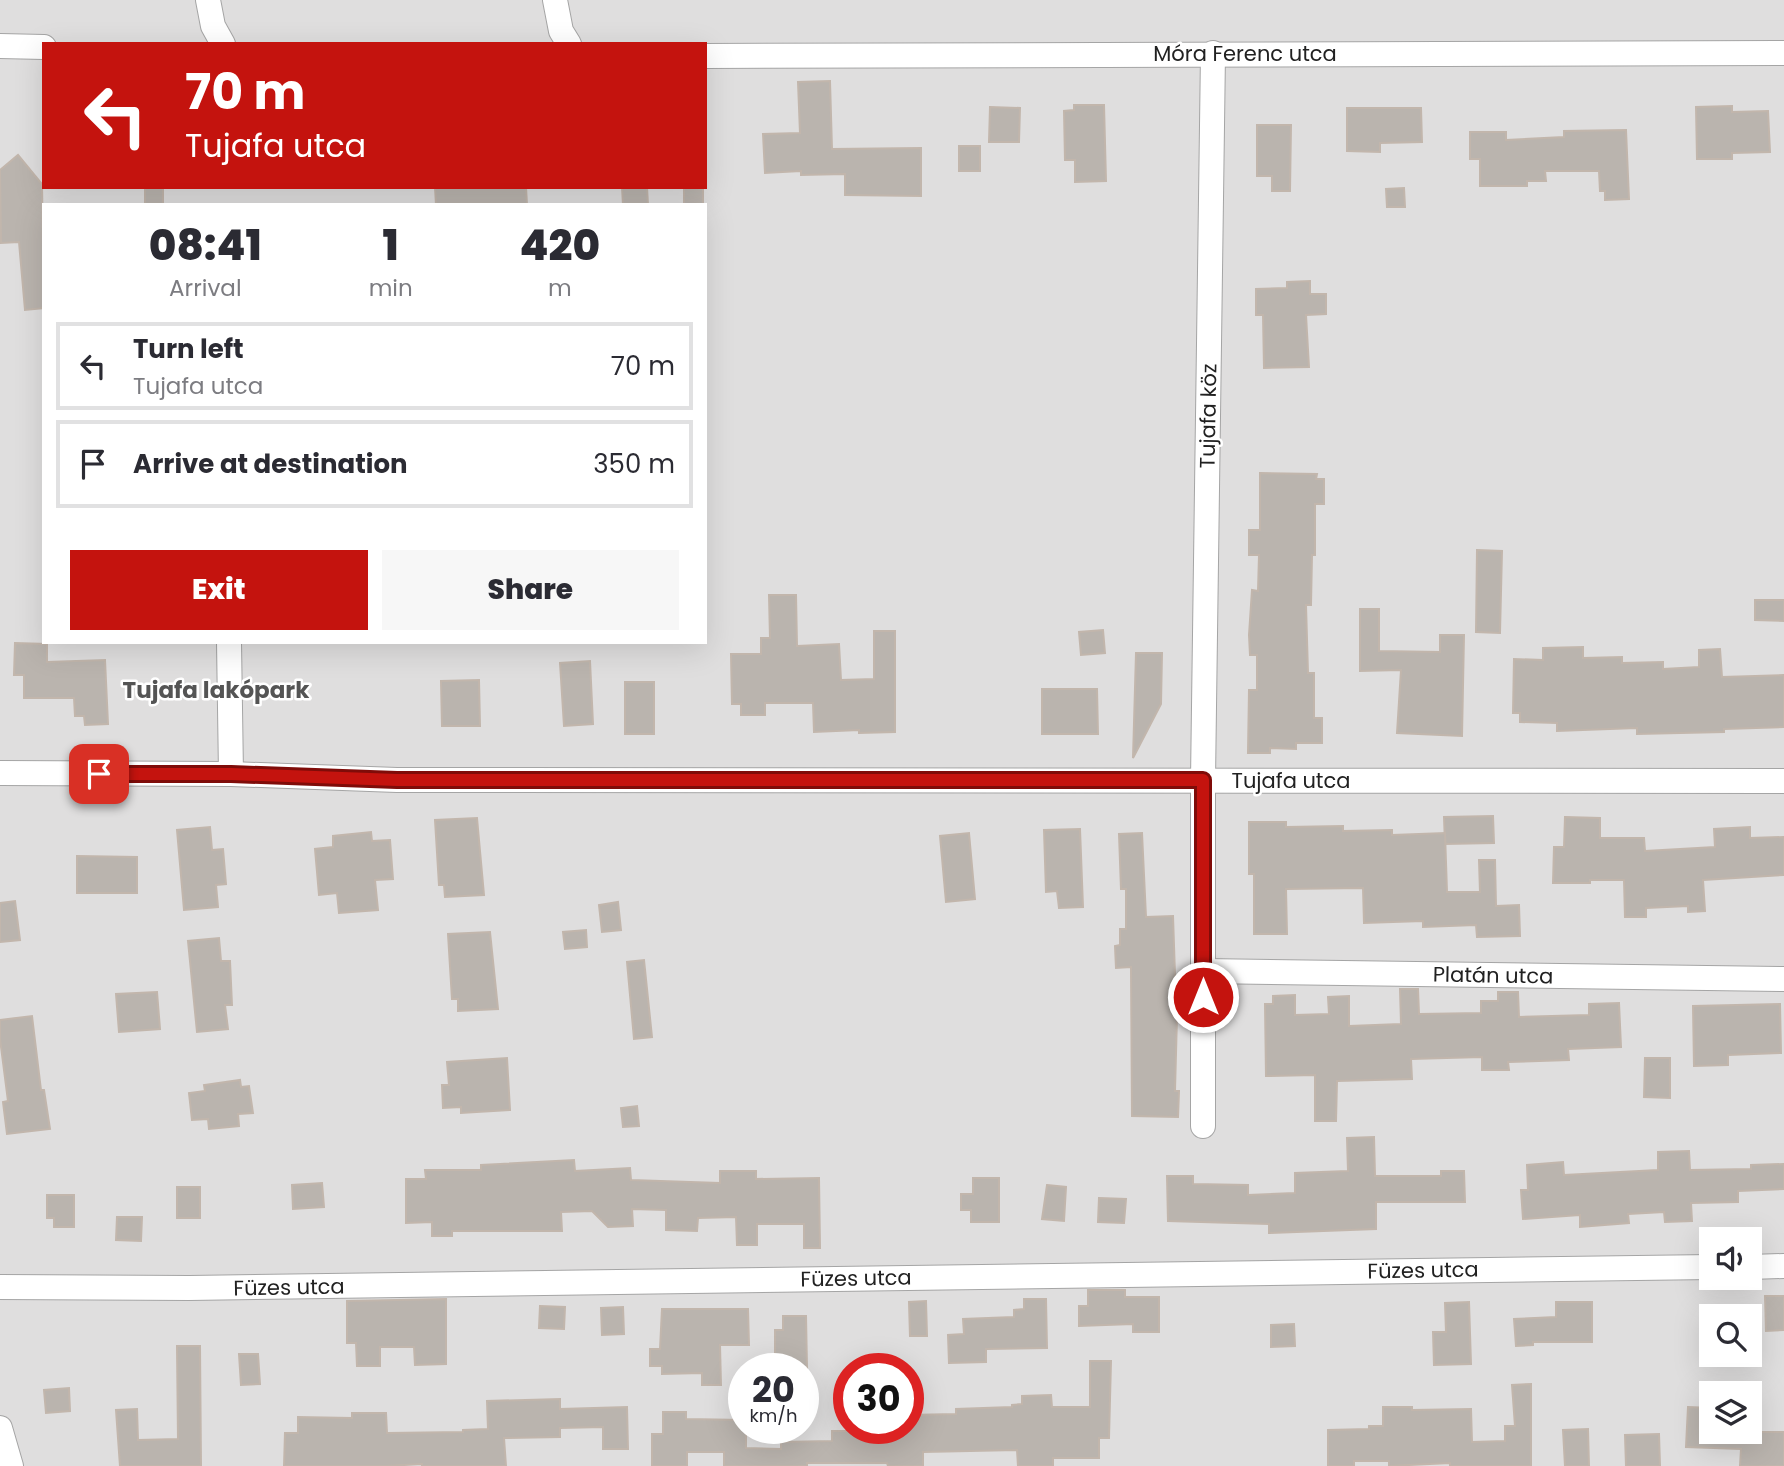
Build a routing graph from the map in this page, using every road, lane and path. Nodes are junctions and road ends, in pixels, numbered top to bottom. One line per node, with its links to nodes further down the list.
1 (208, 0): 3 (street)
2 (555, 0): 4 (street)
3 (222, 42)
4 (568, 42)
5 (0, 46): 6 (street)
6 (42, 47)
7 (1784, 52): 8 (street, Móra Ferenc utca)
8 (1213, 53): 9 (street, Móra Ferenc utca); 13 (street, Tujafa köz)
9 (707, 55)
10 (229, 644): 12 (street)
11 (0, 773): 12 (street, Tujafa utca)
12 (231, 774): 13 (street, Tujafa utca)
13 (1203, 780): 14 (street, Tujafa utca); 15 (street, Tujafa köz)
14 (1784, 781)
15 (1203, 971): 16 (street, Platán utca); 17 (street, Tujafa köz)
16 (1784, 979)
17 (1203, 1126)
18 (1784, 1266): 20 (street)
19 (1699, 1267): 21 (street, Füzes utca)
20 (1762, 1267)
21 (0, 1287)
22 (0, 1428): 23 (street)
23 (10, 1466)

